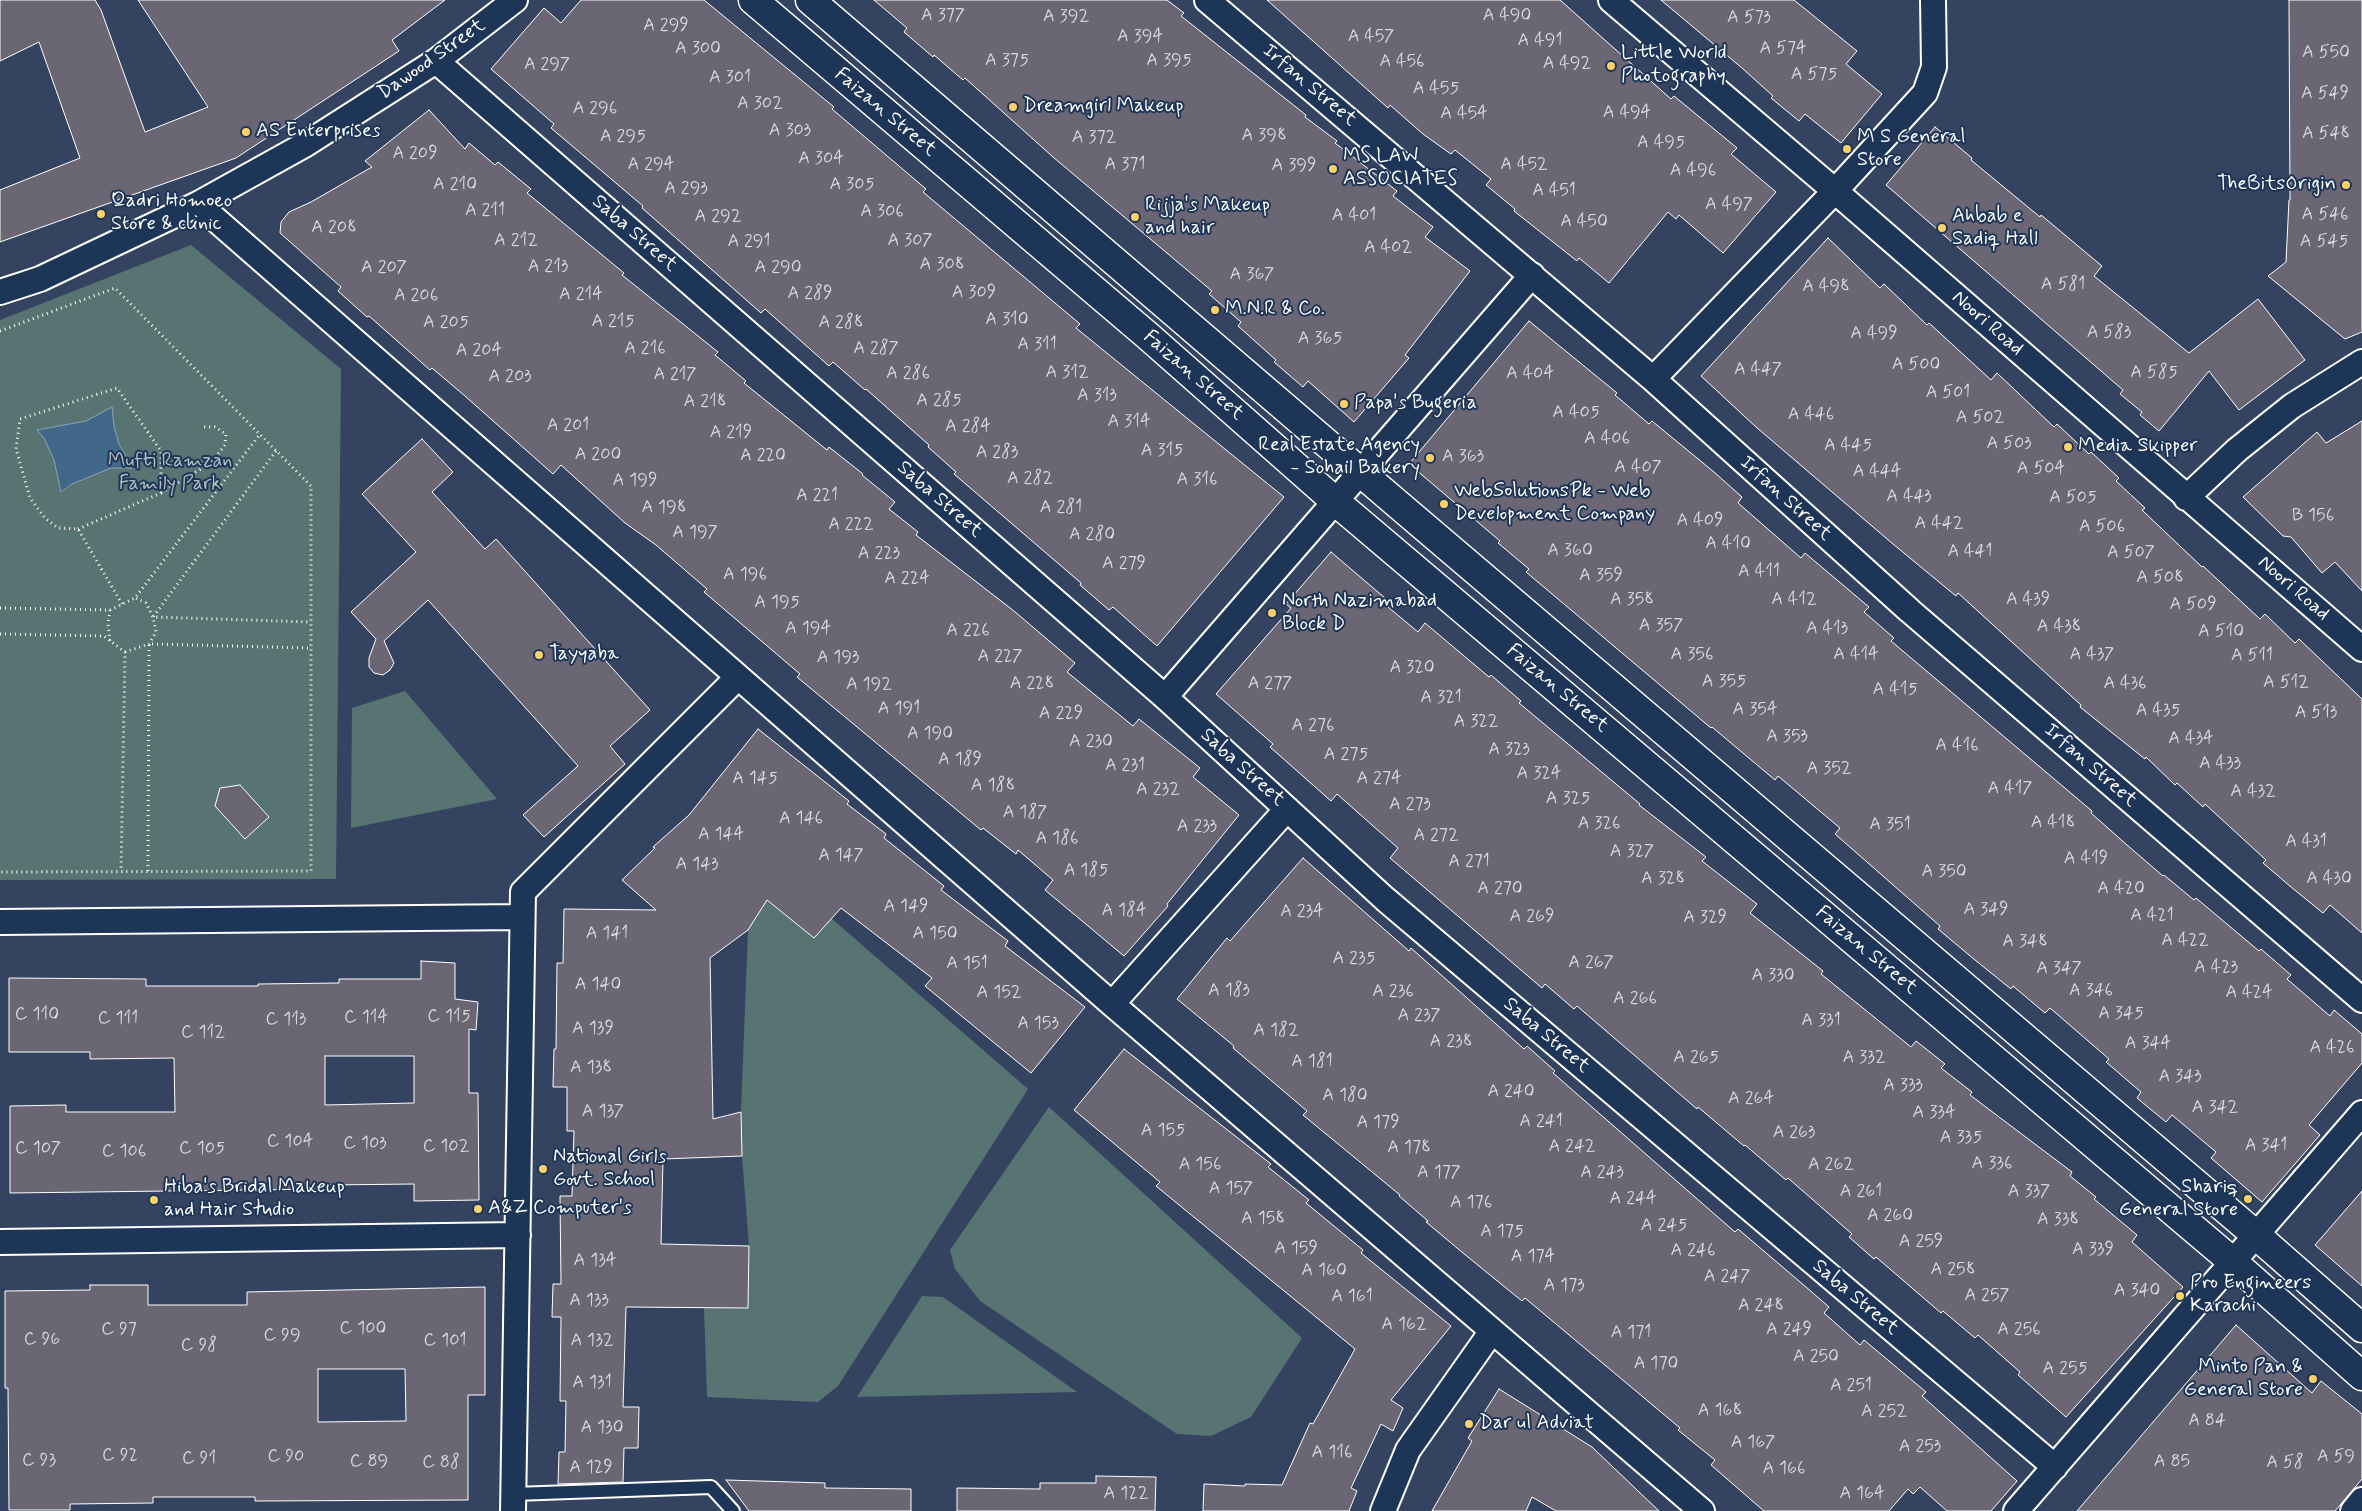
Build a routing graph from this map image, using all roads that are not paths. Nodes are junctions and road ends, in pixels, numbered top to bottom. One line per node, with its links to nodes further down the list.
1 (515, 0): 7 (street, Dawood Street)
2 (753, 0): 16 (street, Faizan Street)
3 (810, 0): 14 (street, Faizan Street)
4 (1207, 0): 10 (street, Irfan Street)
5 (1611, 0): 8 (street, Noori Road)
6 (1933, 0): 8 (street)
7 (436, 61): 9 (street, Dawood Street); 19 (street, Saba Street)
8 (1835, 191): 13 (street); 15 (street, Noori Road)
9 (198, 204): 11 (street, Dawood Street); 18 (street)
10 (1532, 275): 13 (street, Irfan Street); 14 (street)
11 (0, 292)
12 (2362, 362): 15 (street)
13 (1653, 379): 23 (street, Irfan Street)
14 (1361, 472): 16 (street); 27 (street, Faizan Street)
15 (2186, 498): 17 (street, Noori Road)
16 (1336, 502): 19 (street); 29 (street, Faizan Street)
17 (2362, 649)
18 (737, 678): 21 (street); 24 (street)
19 (1165, 698): 20 (street, Saba Street)
20 (1287, 809): 24 (street); 33 (street, Saba Street)
21 (522, 916): 22 (street); 26 (street)
22 (0, 922)
23 (2362, 1000)
24 (1112, 1004): 31 (street)
25 (2362, 1113): 27 (street)
26 (518, 1235): 28 (street); 35 (street)
27 (2256, 1235): 29 (street); 30 (street, Faizan Street)
28 (0, 1242)
29 (2233, 1262): 32 (street, Faizan Street); 33 (street)
30 (2362, 1328)
31 (1492, 1331): 36 (street); 38 (street)
32 (2362, 1376)
33 (2054, 1467): 40 (street)
34 (2362, 1500): 41 (street)
35 (513, 1503): 37 (lane)
36 (1679, 1503): 39 (street)
37 (733, 1511)
38 (1383, 1511)
39 (1702, 1511)
40 (2016, 1511)
41 (2353, 1511)

